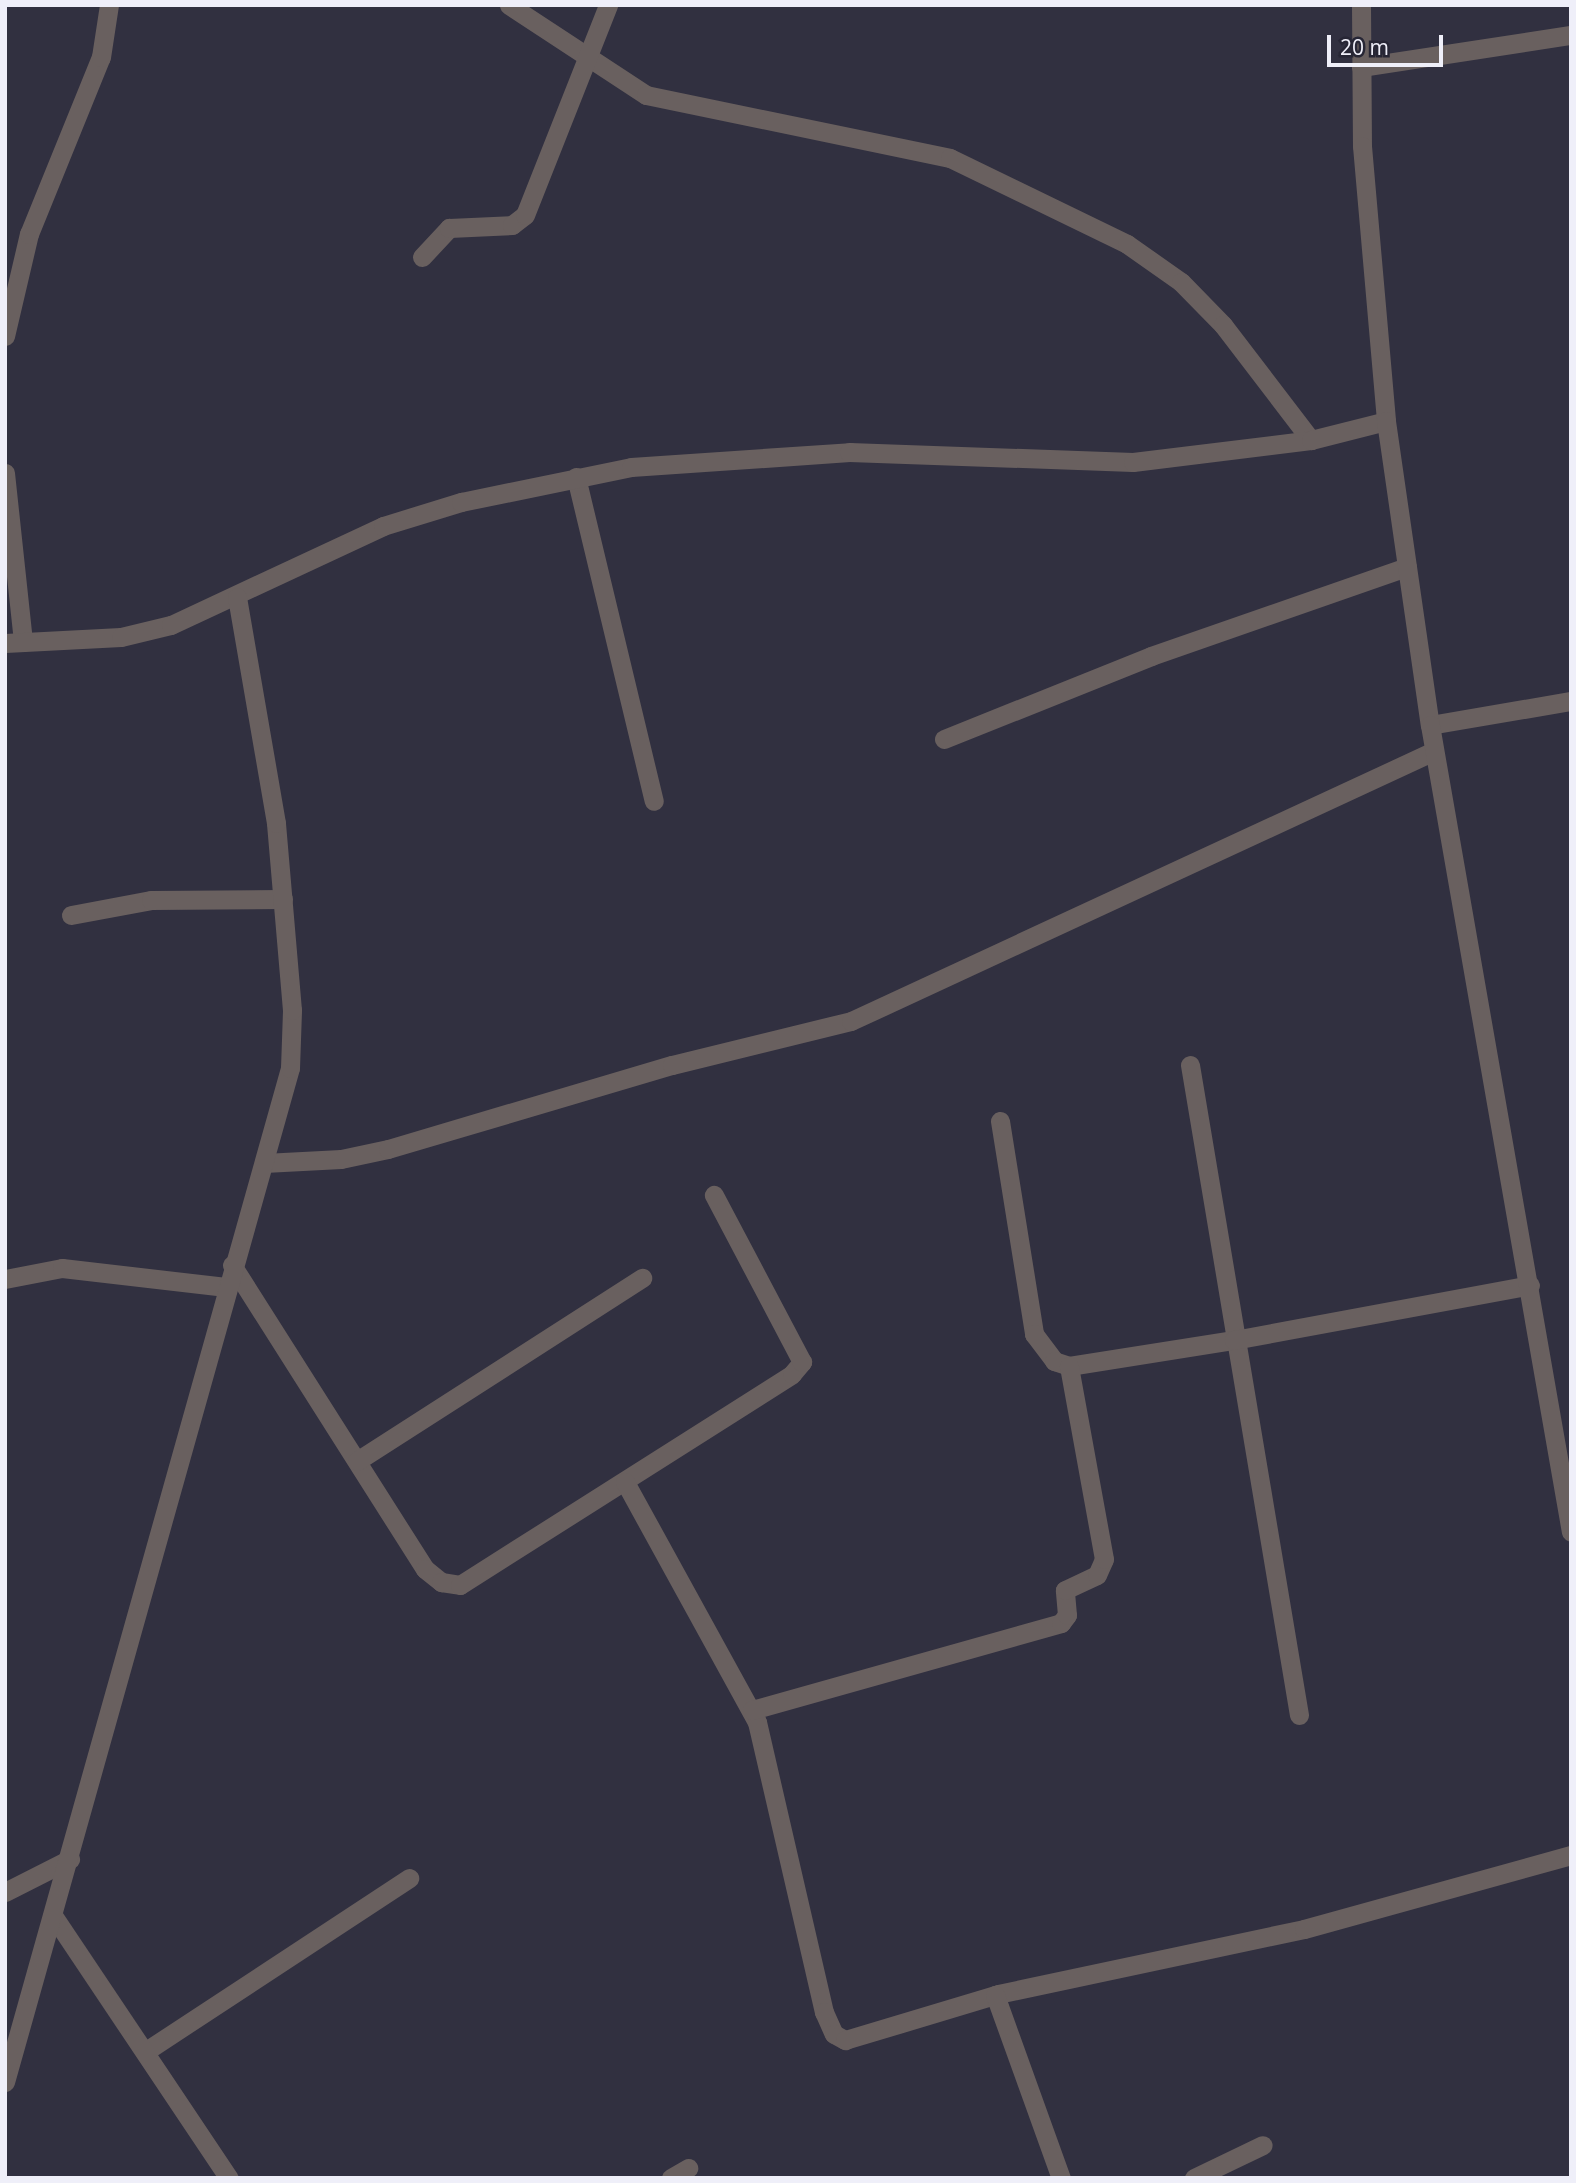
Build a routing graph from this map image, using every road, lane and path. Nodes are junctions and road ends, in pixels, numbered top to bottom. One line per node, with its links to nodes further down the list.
1 (109, 5): 9 (street)
2 (509, 5): 6 (street)
3 (608, 5): 6 (street)
4 (1361, 5): 7 (street)
5 (1571, 35): 7 (street)
6 (584, 54): 8 (street); 12 (street)
7 (1361, 67): 11 (street)
8 (422, 257)
9 (8, 291): 10 (street)
10 (5, 336)
11 (1386, 421): 12 (street); 15 (street)
12 (1311, 440): 14 (street)
13 (5, 473): 17 (street)
14 (576, 477): 16 (street); 22 (street)
15 (1407, 567): 19 (street); 20 (street)
16 (237, 597): 17 (street); 23 (street)
17 (14, 643)
18 (1571, 701): 19 (street)
19 (1430, 725): 21 (street)
20 (944, 739)
21 (1434, 751): 27 (street); 32 (street)
22 (654, 801)
23 (282, 899): 24 (street); 27 (street)
24 (71, 915)
25 (1190, 1065): 34 (street)
26 (1000, 1121): 35 (street)
27 (264, 1163): 29 (street)
28 (714, 1195): 37 (street)
29 (232, 1265): 33 (street); 36 (street)
30 (642, 1278): 36 (street)
31 (5, 1279): 33 (street)
32 (1530, 1285): 34 (street); 38 (street)
33 (226, 1287): 42 (street)
34 (1234, 1340): 35 (street); 40 (street)
35 (1069, 1366): 39 (street)
36 (357, 1461): 37 (street)
37 (625, 1482): 39 (street)
38 (1571, 1532)
39 (752, 1710): 46 (street)
40 (1299, 1715)
41 (1571, 1855): 46 (street)
42 (70, 1859): 44 (street); 45 (street)
43 (410, 1878): 47 (street)
44 (5, 1892)
45 (54, 1917): 47 (street); 48 (street)
46 (995, 1995): 51 (street)
47 (146, 2052): 50 (street)
48 (5, 2082)
49 (1263, 2145): 52 (street)
50 (229, 2178)
51 (1061, 2178)
52 (1194, 2178)

